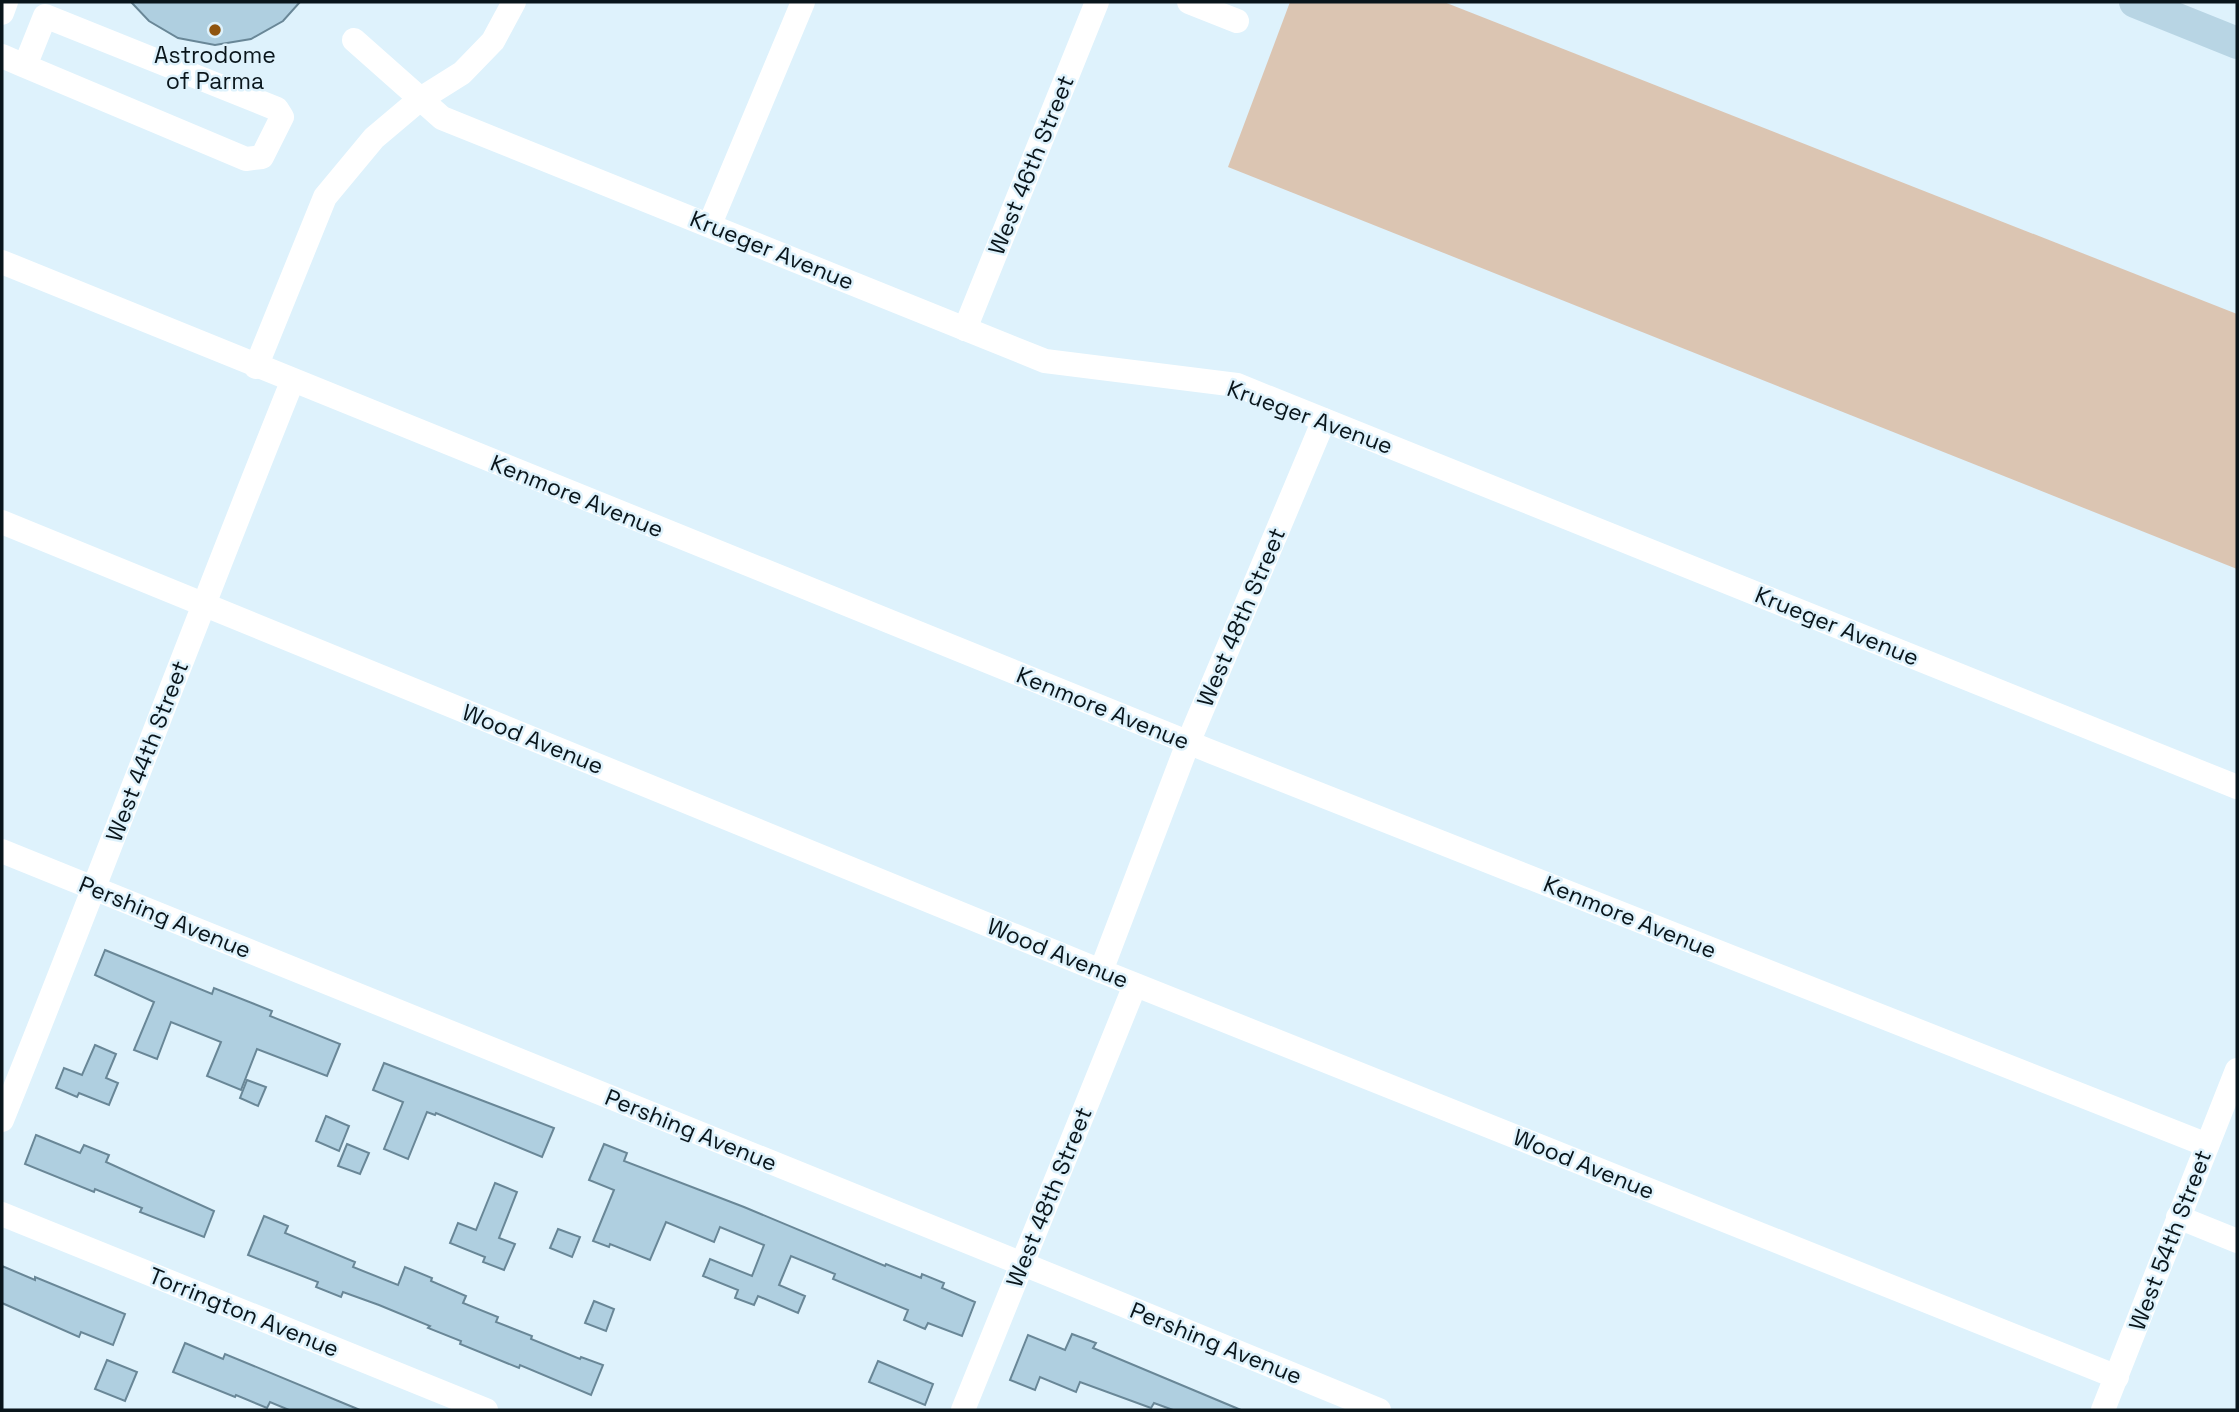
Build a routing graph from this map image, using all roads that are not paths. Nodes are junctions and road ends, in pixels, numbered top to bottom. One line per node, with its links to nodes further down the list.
1 (6, 2): 8 (street)
2 (514, 2): 14 (street)
3 (803, 2): 15 (street)
4 (1097, 2): 17 (street, West 46th Street)
5 (1189, 2): 9 (street)
6 (2135, 2): 11 (main road)
7 (48, 9): 13 (street); 13 (street)
8 (2, 13)
9 (1237, 21)
10 (354, 40): 14 (street, Krueger Avenue)
11 (2237, 43)
12 (2, 56): 13 (street)
13 (25, 66)
14 (419, 100): 15 (street, Krueger Avenue); 18 (street)
15 (710, 225): 17 (street, Krueger Avenue)
16 (2, 262): 18 (street, Kenmore Avenue)
17 (965, 329): 20 (street, Krueger Avenue)
18 (256, 366): 19 (street, Kenmore Avenue)
19 (292, 382): 22 (street, West 44th Street); 23 (street, Kenmore Avenue)
20 (1324, 420): 23 (street, West 48th Street); 24 (street, Krueger Avenue)
21 (2, 522): 22 (street, Wood Avenue)
22 (202, 605): 26 (street, West 44th Street); 27 (street, Wood Avenue)
23 (1188, 743): 27 (street, West 48th Street); 31 (street, Kenmore Avenue)
24 (2237, 787)
25 (2, 851): 26 (street, Pershing Avenue)
26 (95, 889): 30 (street, West 44th Street); 35 (street, Pershing Avenue)
27 (1101, 971): 28 (street, Wood Avenue)
28 (1135, 985): 35 (street, West 48th Street); 36 (street, Wood Avenue)
29 (2237, 1070): 31 (street, West 54th Street)
30 (2, 1120)
31 (2207, 1145): 33 (street, West 54th Street)
32 (2, 1214): 37 (street, Torrington Avenue)
33 (2178, 1217): 34 (street); 36 (street, West 54th Street)
34 (2237, 1241)
35 (1022, 1263): 38 (street, West 48th Street); 39 (street, Pershing Avenue)
36 (2117, 1377): 40 (street, West 54th Street)
37 (486, 1410)
38 (962, 1410)
39 (1379, 1410)
40 (2103, 1410)

